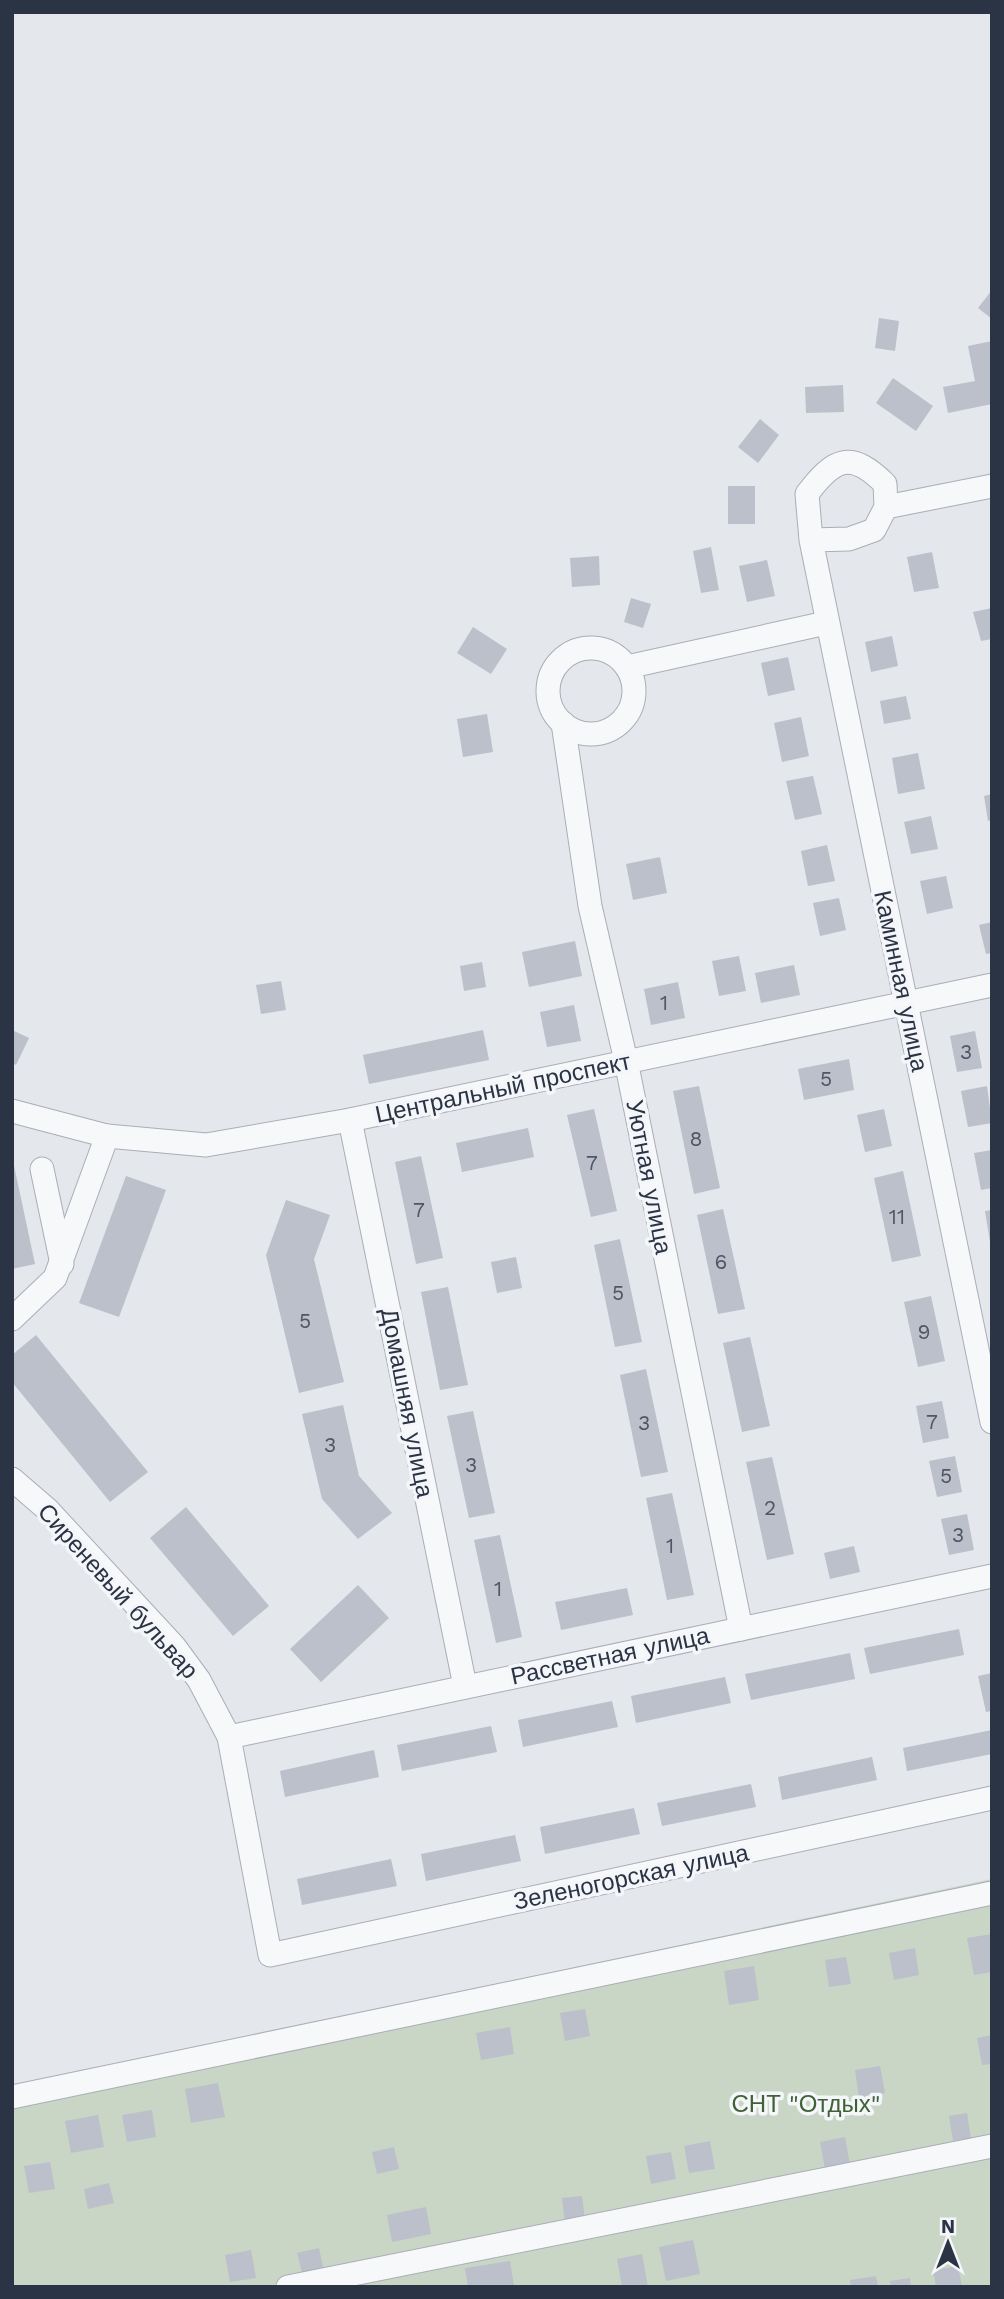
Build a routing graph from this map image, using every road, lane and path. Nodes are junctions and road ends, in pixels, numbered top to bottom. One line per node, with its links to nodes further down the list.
1 (992, 486): 2 (street)
2 (887, 507): 3 (street); 3 (street, Каминная улица)
3 (811, 540): 4 (street, Каминная улица)
4 (825, 623): 5 (street); 8 (street, Каминная улица)
5 (627, 667): 6 (street); 6 (street)
6 (562, 723): 9 (street, Уютная улица)
7 (992, 985): 8 (street, Центральный проспект)
8 (905, 1003): 9 (street, Центральный проспект); 16 (street, Каминная улица)
9 (626, 1061): 11 (street, Центральный проспект); 19 (street, Уютная улица)
10 (12, 1111): 12 (street, Центральный проспект)
11 (350, 1120): 12 (street, Центральный проспект); 20 (street, Домашняя улица)
12 (107, 1136): 14 (street)
13 (42, 1168): 14 (street)
14 (62, 1264): 15 (street)
15 (12, 1319)
16 (992, 1422)
17 (12, 1479): 21 (street, Сиреневый бульвар)
18 (992, 1576): 19 (street, Рассветная улица)
19 (741, 1629): 20 (street, Рассветная улица)
20 (465, 1686): 21 (street, Рассветная улица)
21 (229, 1737): 24 (street, Сиреневый бульвар)
22 (992, 1798): 24 (street, Зеленогорская улица)
23 (992, 1894): 25 (street)
24 (270, 1955)
25 (12, 2097)
26 (992, 2146): 27 (street)
27 (288, 2287)

